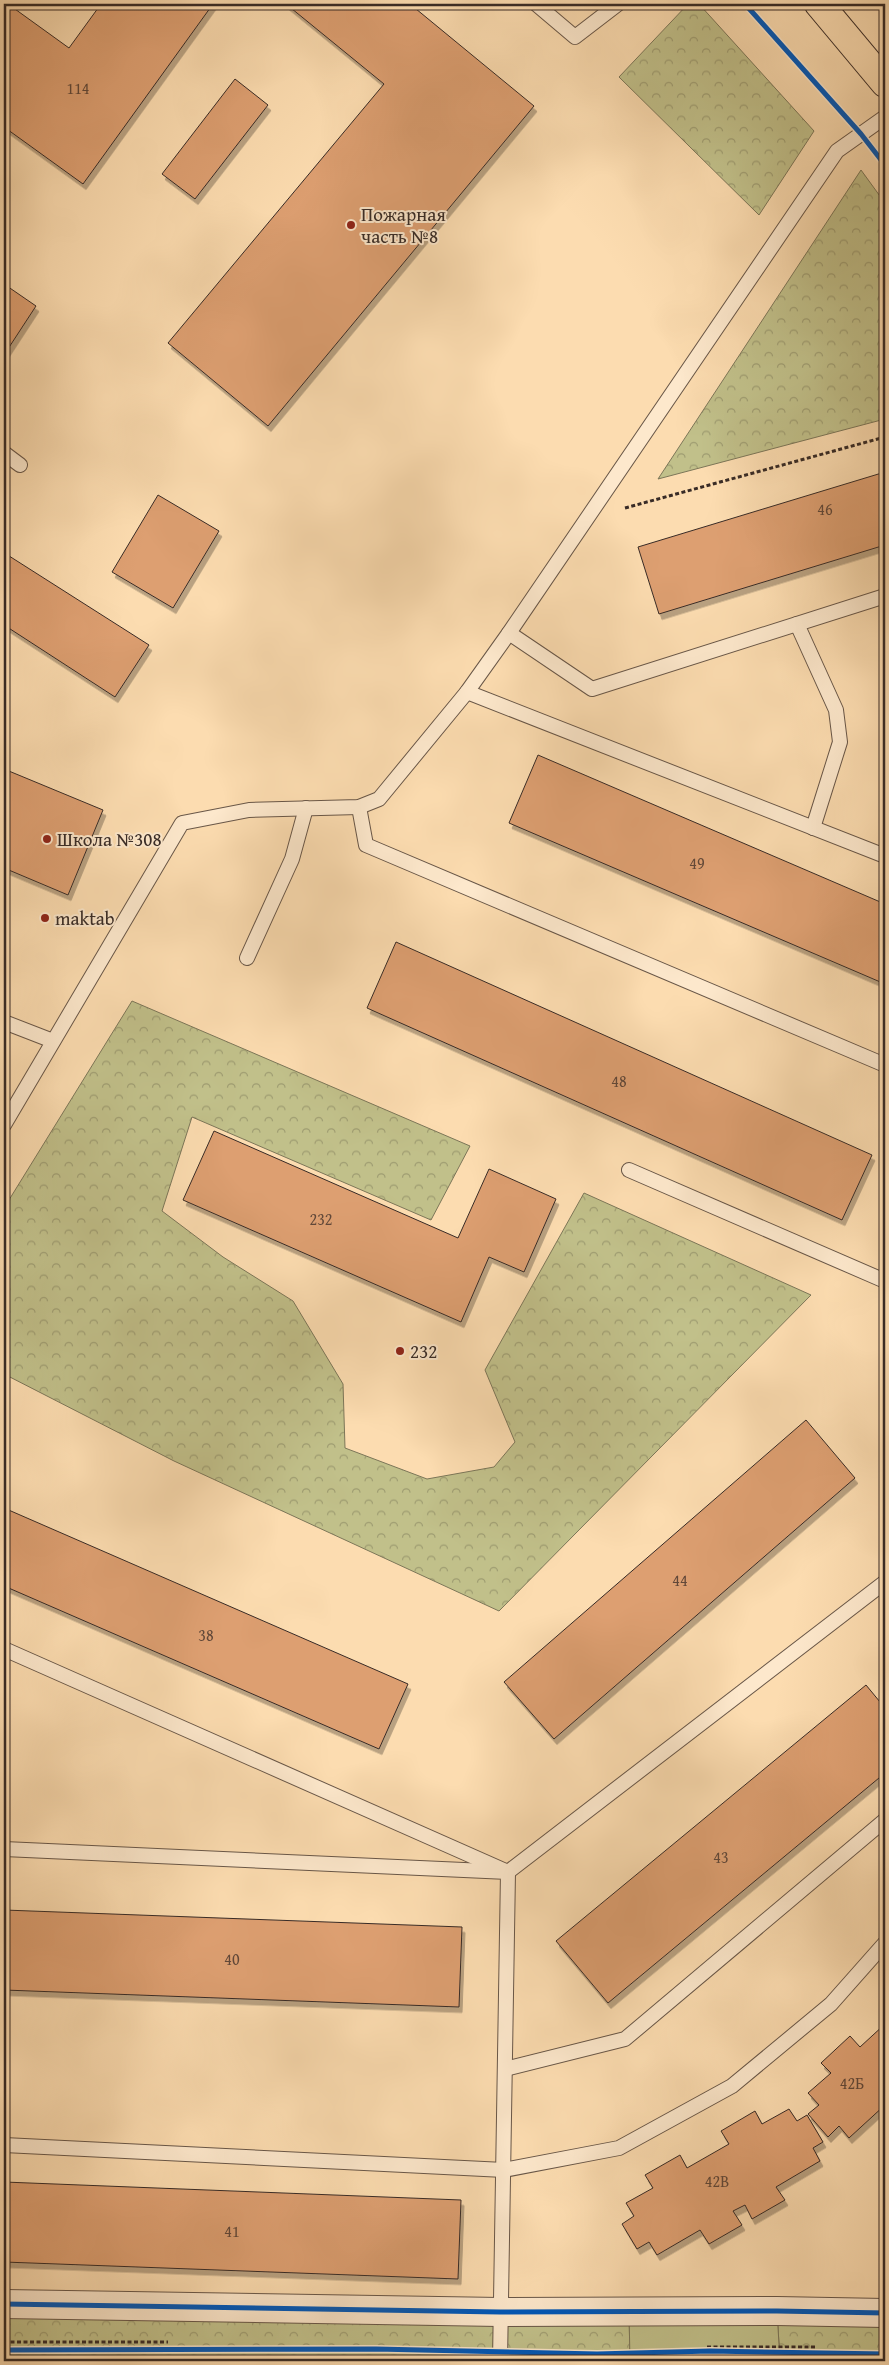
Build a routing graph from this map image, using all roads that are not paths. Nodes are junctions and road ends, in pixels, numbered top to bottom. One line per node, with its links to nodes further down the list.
1 (536, 4): 2 (lane)
2 (618, 4)
3 (818, 4): 4 (highway)
4 (885, 83)
5 (885, 117): 10 (lane)
6 (4, 453): 7 (lane)
7 (20, 464)
8 (885, 596): 9 (lane)
9 (797, 624): 10 (lane); 14 (lane)
10 (510, 633): 11 (lane)
11 (467, 692): 12 (lane); 14 (lane)
12 (359, 807): 13 (lane); 19 (lane)
13 (306, 808): 16 (lane); 18 (lane)
14 (813, 828): 15 (lane)
15 (885, 856)
16 (248, 958)
17 (4, 1022): 18 (lane)
18 (53, 1040): 20 (lane)
19 (885, 1064)
20 (4, 1125)
21 (629, 1170): 22 (lane)
22 (885, 1281)
23 (885, 1582): 27 (lane)
24 (4, 1649): 27 (lane)
25 (885, 1820): 29 (lane)
26 (4, 1849): 27 (lane)
27 (508, 1872): 29 (lane)
28 (885, 1942): 31 (lane)
29 (505, 2069): 31 (lane)
30 (4, 2145): 31 (lane)
31 (504, 2170): 33 (lane)
32 (4, 2304): 33 (street)
33 (500, 2312): 34 (street); 35 (lane)
34 (885, 2313)
35 (500, 2361)

